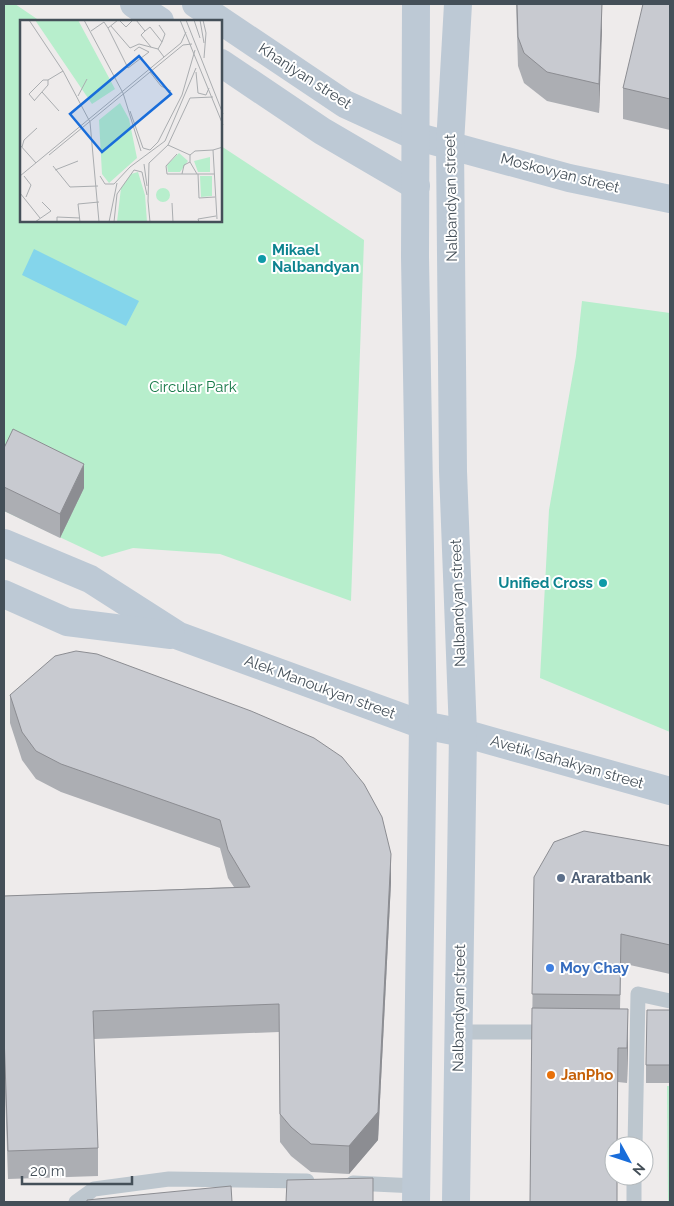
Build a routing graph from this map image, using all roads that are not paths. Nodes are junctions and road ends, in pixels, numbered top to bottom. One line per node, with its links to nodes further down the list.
1 (134, 4): 5 (main road)
2 (196, 4): 6 (main road, Khanjyan street)
3 (416, 4): 9 (main road)
4 (458, 4): 10 (main road, Nalbandyan street)
5 (158, 20)
6 (220, 20)
7 (222, 21): 9 (main road, Khanjyan street)
8 (222, 63): 11 (main road)
9 (414, 136): 10 (main road, Khanjyan street); 11 (main road)
10 (450, 144): 12 (main road, Moskovyan street); 17 (main road, Nalbandyan street)
11 (416, 186): 16 (main road)
12 (670, 199)
13 (4, 543): 15 (main road, Alek Manoukyan street)
14 (4, 594): 15 (main road, Alek Manoukyan street)
15 (179, 636): 16 (main road, Alek Manoukyan street)
16 (423, 725): 17 (main road, Alek Manoukyan street); 26 (main road)
17 (463, 733): 18 (main road, Avetik Isahakyan street); 20 (main road, Nalbandyan street)
18 (670, 791)
19 (670, 1001): 22 (lane)
20 (459, 1032): 21 (lane); 28 (main road, Nalbandyan street)
21 (566, 1032)
22 (635, 1136)
23 (318, 1182): 27 (lane)
24 (338, 1182): 26 (lane)
25 (634, 1186): 29 (lane)
26 (416, 1194)
27 (76, 1202)
28 (456, 1202)
29 (634, 1202)

